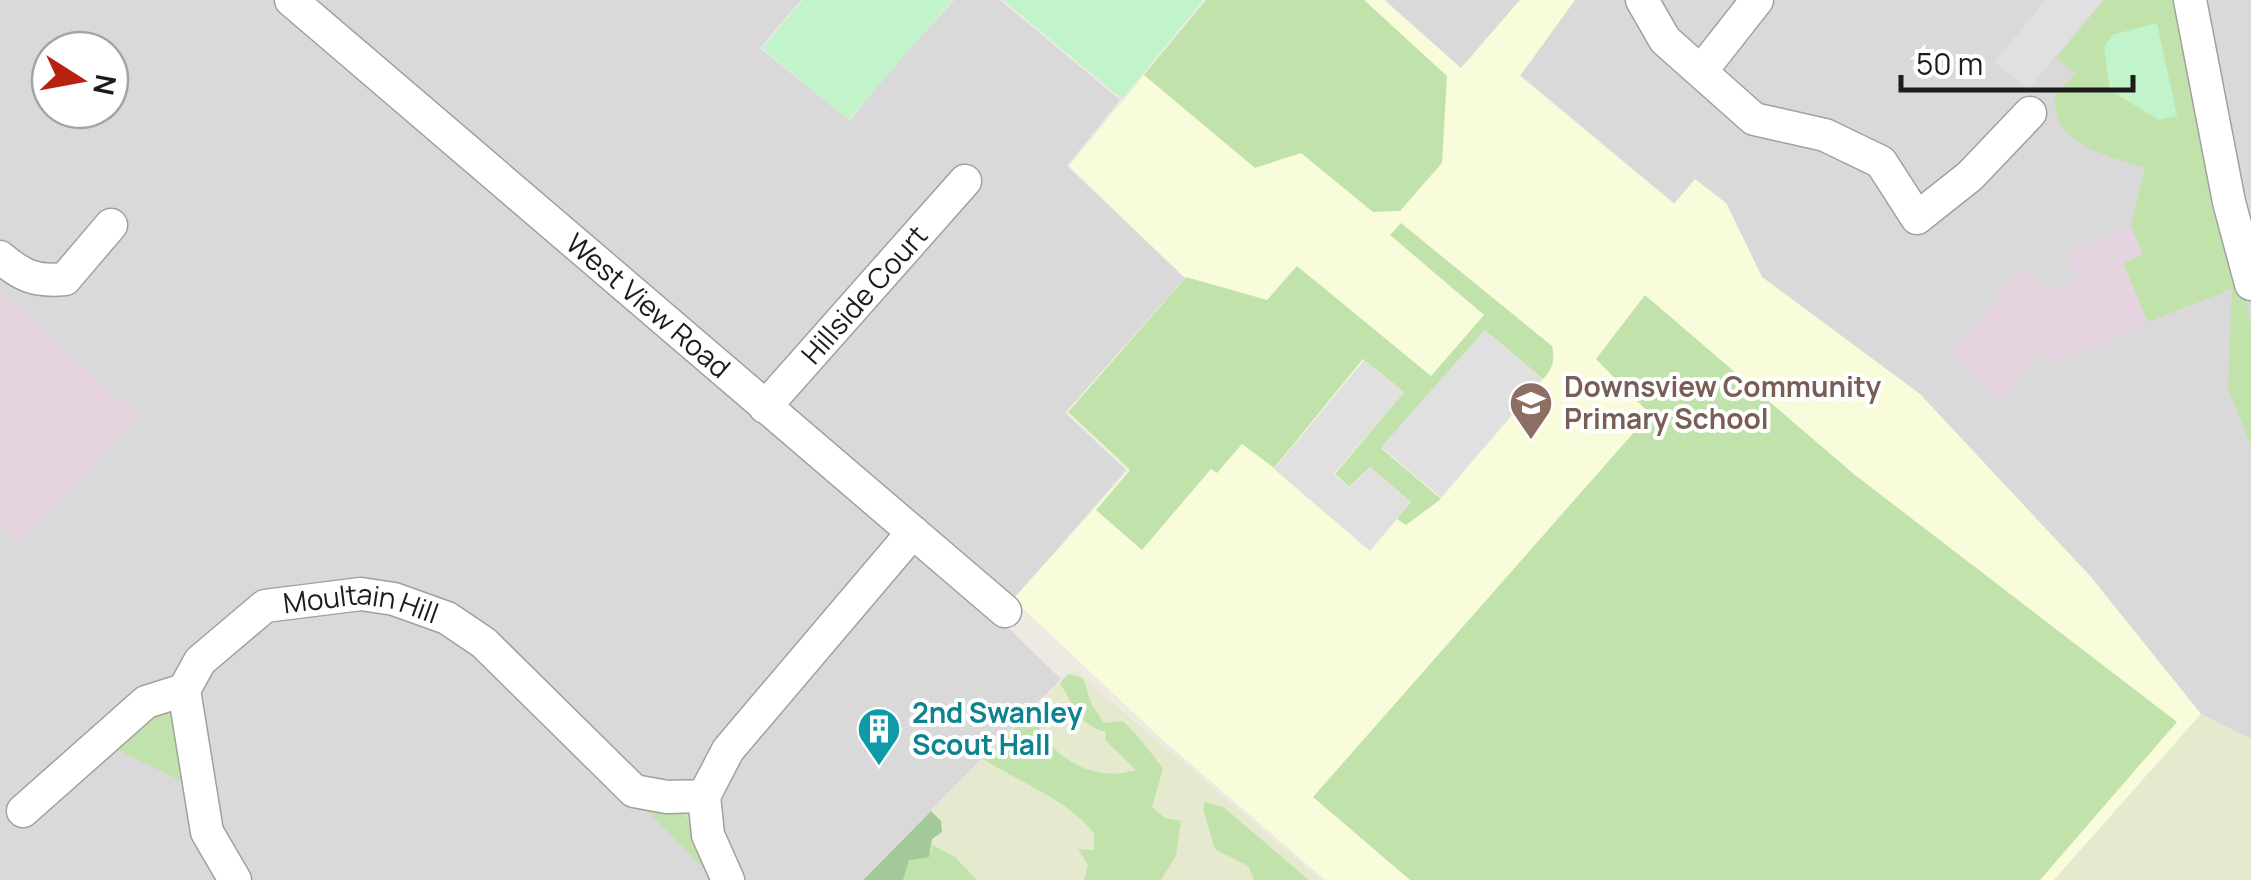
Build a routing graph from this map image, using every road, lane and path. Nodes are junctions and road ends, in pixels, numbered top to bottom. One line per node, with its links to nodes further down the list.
1 (291, 0): 11 (street, West View Road)
2 (1642, 0): 5 (street)
3 (1758, 0): 5 (street)
4 (2190, 0): 10 (street)
5 (1702, 70): 6 (street)
6 (2030, 113)
7 (964, 180): 11 (street, Hillside Court)
8 (111, 226): 9 (street)
9 (0, 257)
10 (2251, 284)
11 (765, 407): 12 (street, West View Road)
12 (913, 532): 13 (street, West View Road); 15 (street)
13 (1005, 612)
14 (184, 690): 15 (street, Moultain Hill); 16 (street); 17 (street)
15 (704, 796): 18 (street)
16 (23, 811)
17 (235, 880)
18 (728, 880)

